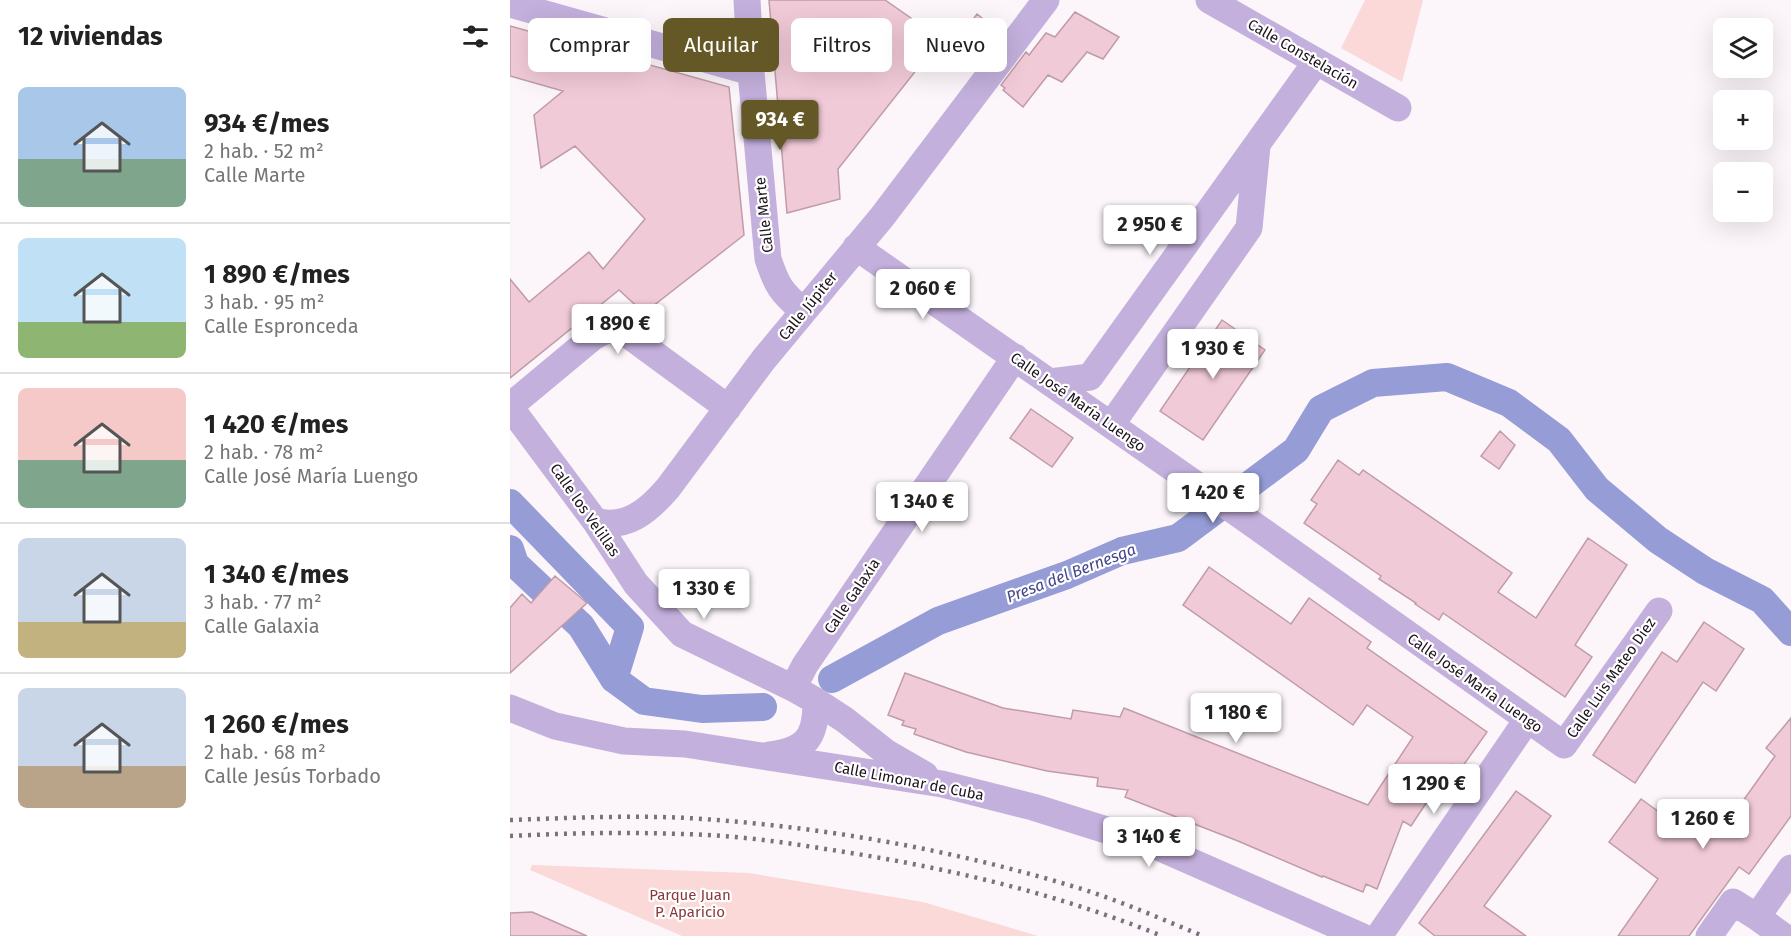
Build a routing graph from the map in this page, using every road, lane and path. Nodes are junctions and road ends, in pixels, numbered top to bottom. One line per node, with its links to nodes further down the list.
1 (747, 0): 5 (street, Calle Marte)
2 (1046, 0): 11 (street, Calle Júpiter)
3 (1209, 0): 7 (street, Calle Constelación)
4 (510, 4): 6 (street)
5 (748, 18)
6 (663, 47)
7 (1316, 62): 9 (street, Calle Constelación); 10 (street)
8 (751, 72): 12 (street, Calle Marte)
9 (1398, 108)
10 (1257, 144): 14 (street); 17 (street)
11 (856, 247): 12 (street, Calle Júpiter); 13 (street, Calle José María Luengo)
12 (803, 311): 16 (street, Calle Júpiter)
13 (1015, 357): 14 (street, Calle José María Luengo); 20 (street, Calle Galaxia)
14 (1050, 382): 17 (street, Calle José María Luengo)
15 (510, 407): 16 (street); 18 (street, Calle los Velillas)
16 (728, 408): 18 (street, Calle Júpiter)
17 (1111, 425): 22 (street, Calle José María Luengo)
18 (596, 521): 20 (street, Calle los Velillas)
19 (1659, 611): 23 (street, Calle Luis Mateo Diez)
20 (804, 694): 24 (street); 25 (street, Calle los Velillas)
21 (510, 708): 24 (street, Calle Limonar de Cuba)
22 (1527, 720): 23 (street, Calle José María Luengo); 29 (street)
23 (1564, 746)
24 (766, 756): 25 (street, Calle Limonar de Cuba)
25 (942, 784): 28 (street, Calle Limonar de Cuba)
26 (1791, 868): 27 (street)
27 (1757, 917): 30 (street); 31 (street)
28 (1361, 936)
29 (1379, 936)
30 (1709, 936)
31 (1783, 936)

